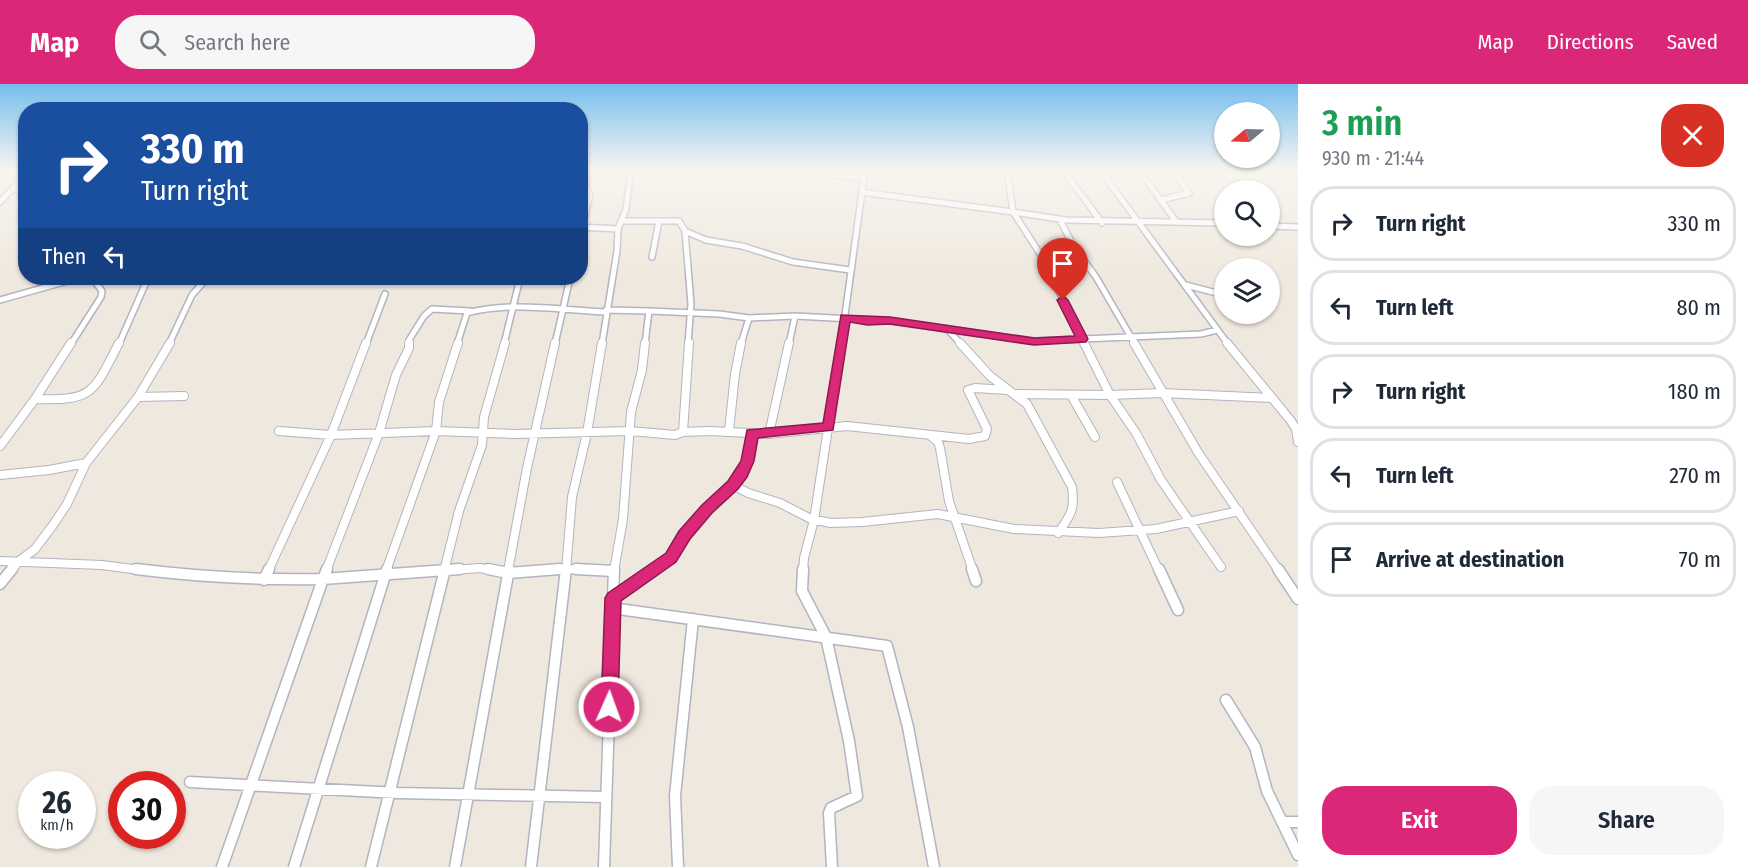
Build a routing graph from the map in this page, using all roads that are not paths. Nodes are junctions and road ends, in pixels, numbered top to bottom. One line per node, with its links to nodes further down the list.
1 (626, 207): 15 (street)
2 (859, 207): 21 (street)
3 (972, 207): 8 (street)
4 (1012, 207): 8 (street)
5 (1090, 207): 13 (street)
6 (1126, 207): 14 (street)
7 (1166, 207): 9 (street)
8 (1013, 212): 11 (street); 44 (street)
9 (1175, 220): 12 (street); 14 (street)
10 (658, 221): 15 (street); 19 (street); 20 (street)
11 (1061, 222): 13 (street); 43 (street)
12 (1214, 222)
13 (1102, 223): 14 (street)
14 (1139, 224): 28 (street)
15 (620, 225): 17 (street); 35 (street)
16 (1280, 226): 18 (street)
17 (588, 227)
18 (1298, 227)
19 (685, 231): 21 (street); 37 (street)
20 (652, 256)
21 (850, 270): 40 (street)
22 (53, 285): 31 (street)
23 (98, 285): 53 (street)
24 (145, 285): 53 (street)
25 (201, 285): 51 (street)
26 (518, 285): 32 (street)
27 (568, 285): 33 (street)
28 (1186, 285): 29 (street); 42 (street)
29 (1214, 292)
30 (385, 294): 66 (street)
31 (0, 300)
32 (513, 310): 33 (street); 34 (street); 62 (street)
33 (562, 310): 35 (street); 59 (street)
34 (470, 311): 55 (street); 61 (street)
35 (606, 311): 36 (street); 63 (street)
36 (649, 311): 37 (street); 57 (street)
37 (690, 313): 39 (street); 60 (street)
38 (795, 316): 39 (street); 40 (street); 65 (street)
39 (749, 318): 58 (street)
40 (845, 318): 41 (street); 54 (street)
41 (948, 330): 44 (street); 45 (street)
42 (1217, 330): 43 (street); 52 (street)
43 (1129, 338): 44 (street); 46 (street)
44 (1082, 339): 49 (street)
45 (1007, 390): 47 (street); 67 (street)
46 (1162, 393): 49 (street); 52 (street); 75 (street)
47 (1016, 394): 48 (street); 80 (street)
48 (1071, 395): 49 (street); 68 (street)
49 (1110, 395): 78 (street)
50 (184, 396): 51 (street)
51 (138, 397): 71 (street)
52 (1272, 398): 69 (street)
53 (35, 399): 70 (street)
54 (828, 427): 65 (street); 67 (street); 77 (street)
55 (436, 430): 61 (street); 62 (street); 88 (street)
56 (279, 431): 66 (street)
57 (630, 431): 60 (street); 63 (street); 85 (street)
58 (729, 431): 60 (street); 64 (street)
59 (534, 432): 62 (street); 63 (street); 87 (street)
60 (683, 432)
61 (379, 433): 66 (street); 89 (street)
62 (484, 433): 86 (street)
63 (587, 433): 84 (street)
64 (752, 433): 65 (street); 74 (street)
65 (769, 434)
66 (331, 435): 90 (street)
67 (930, 436): 76 (street)
68 (1095, 437)
69 (1298, 442)
70 (0, 446)
71 (86, 463): 72 (street); 82 (street)
72 (0, 475)
73 (1117, 482): 79 (street)
74 (733, 485): 77 (street); 93 (street)
75 (1239, 511): 78 (street); 94 (street)
76 (956, 519): 77 (street); 80 (street); 91 (street)
77 (814, 520): 98 (street)
78 (1189, 522): 79 (street); 83 (street)
79 (1139, 531): 80 (street); 96 (street)
80 (1058, 533)
81 (0, 561): 82 (street)
82 (19, 561): 90 (street); 92 (street)
83 (1221, 567)
84 (566, 569): 85 (street); 87 (street); 106 (street)
85 (614, 571): 93 (street)
86 (445, 572): 87 (street); 88 (street); 103 (street)
87 (508, 573): 104 (street)
88 (385, 574): 89 (street); 102 (street)
89 (323, 579): 90 (street); 101 (street)
90 (264, 580)
91 (976, 581)
92 (0, 584)
93 (613, 598): 95 (street)
94 (1298, 599)
95 (611, 608): 97 (street); 105 (street)
96 (1178, 610)
97 (693, 619): 98 (street); 116 (street)
98 (825, 637): 117 (street); 118 (street)
99 (1226, 700): 107 (street)
100 (190, 782): 101 (street)
101 (252, 785): 102 (street); 110 (street)
102 (320, 790): 103 (street); 111 (street)
103 (388, 792): 104 (street); 112 (street)
104 (468, 795): 106 (street); 113 (street)
105 (605, 797): 106 (street); 115 (street)
106 (539, 798): 114 (street)
107 (1283, 822): 108 (street); 109 (street)
108 (1298, 822)
109 (1298, 855)
110 (222, 867)
111 (294, 867)
112 (370, 867)
113 (455, 867)
114 (531, 867)
115 (604, 867)
116 (678, 867)
117 (832, 867)
118 (934, 867)

